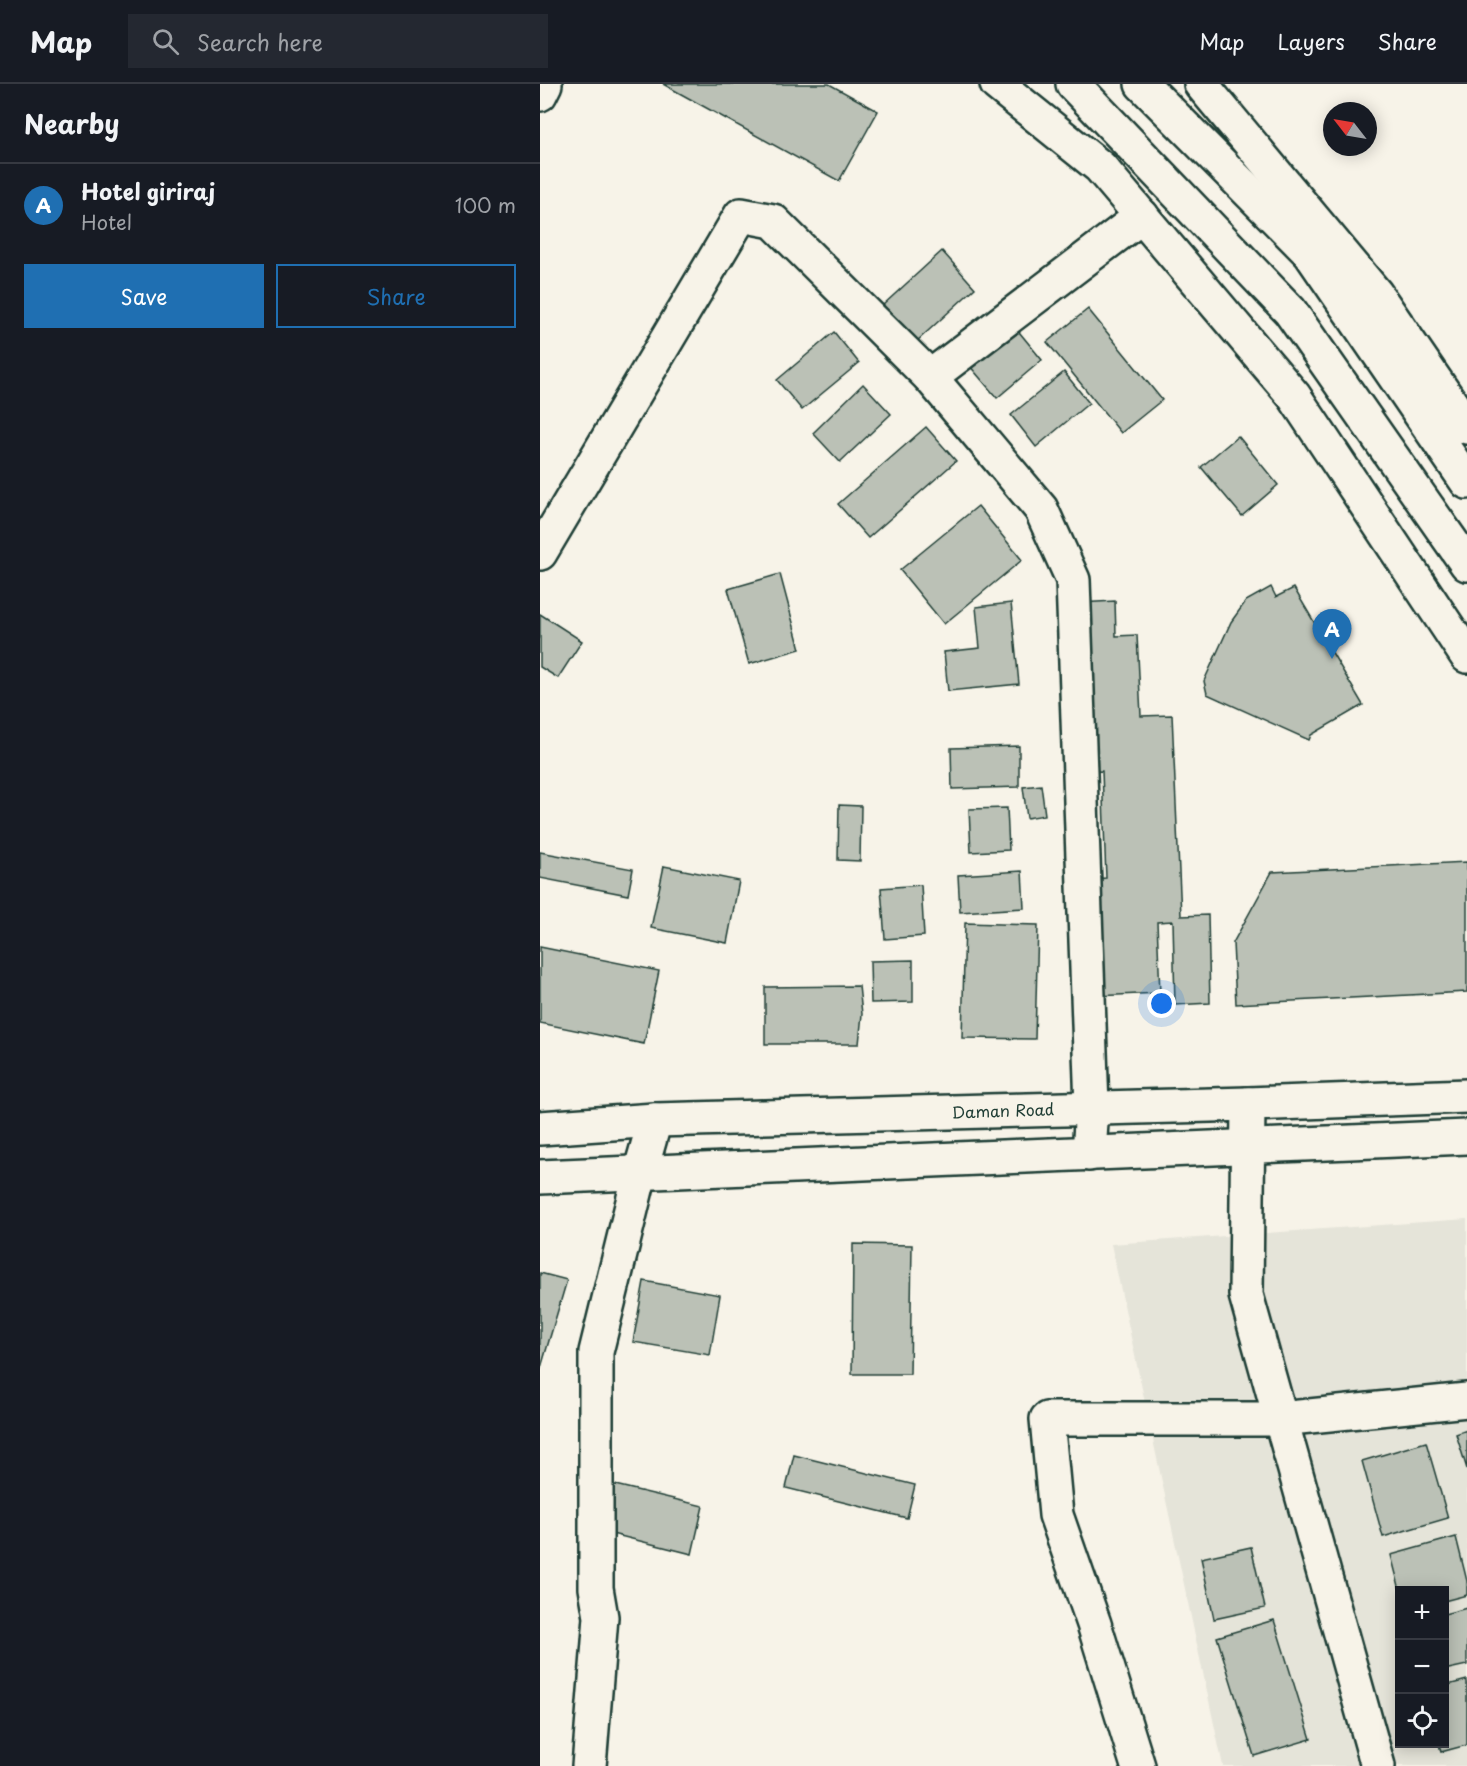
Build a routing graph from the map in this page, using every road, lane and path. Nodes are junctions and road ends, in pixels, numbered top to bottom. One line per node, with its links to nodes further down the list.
1 (545, 84): 6 (main road)
2 (997, 84): 7 (main road)
3 (1073, 84): 12 (main road)
4 (1142, 84): 10 (main road)
5 (1202, 84): 9 (main road)
6 (540, 93)
7 (1142, 216): 8 (main road); 13 (main road)
8 (930, 377): 11 (main road); 16 (main road)
9 (1467, 427)
10 (1467, 482)
11 (540, 554)
12 (1467, 564)
13 (1467, 656)
14 (1467, 1096): 15 (main road, Daman Road)
15 (1248, 1104): 16 (main road, Daman Road); 20 (main road)
16 (1092, 1107): 17 (main road, Daman Road); 21 (main road)
17 (655, 1120): 18 (main road, Daman Road); 22 (main road)
18 (540, 1128)
19 (1467, 1137): 20 (main road)
20 (1247, 1147): 21 (main road); 25 (main road)
21 (1089, 1154): 22 (main road)
22 (640, 1173): 23 (main road); 26 (main road)
23 (540, 1177)
24 (1467, 1400): 25 (main road)
25 (1280, 1419): 27 (main road); 28 (main road)
26 (589, 1766)
27 (1138, 1766)
28 (1378, 1766)

